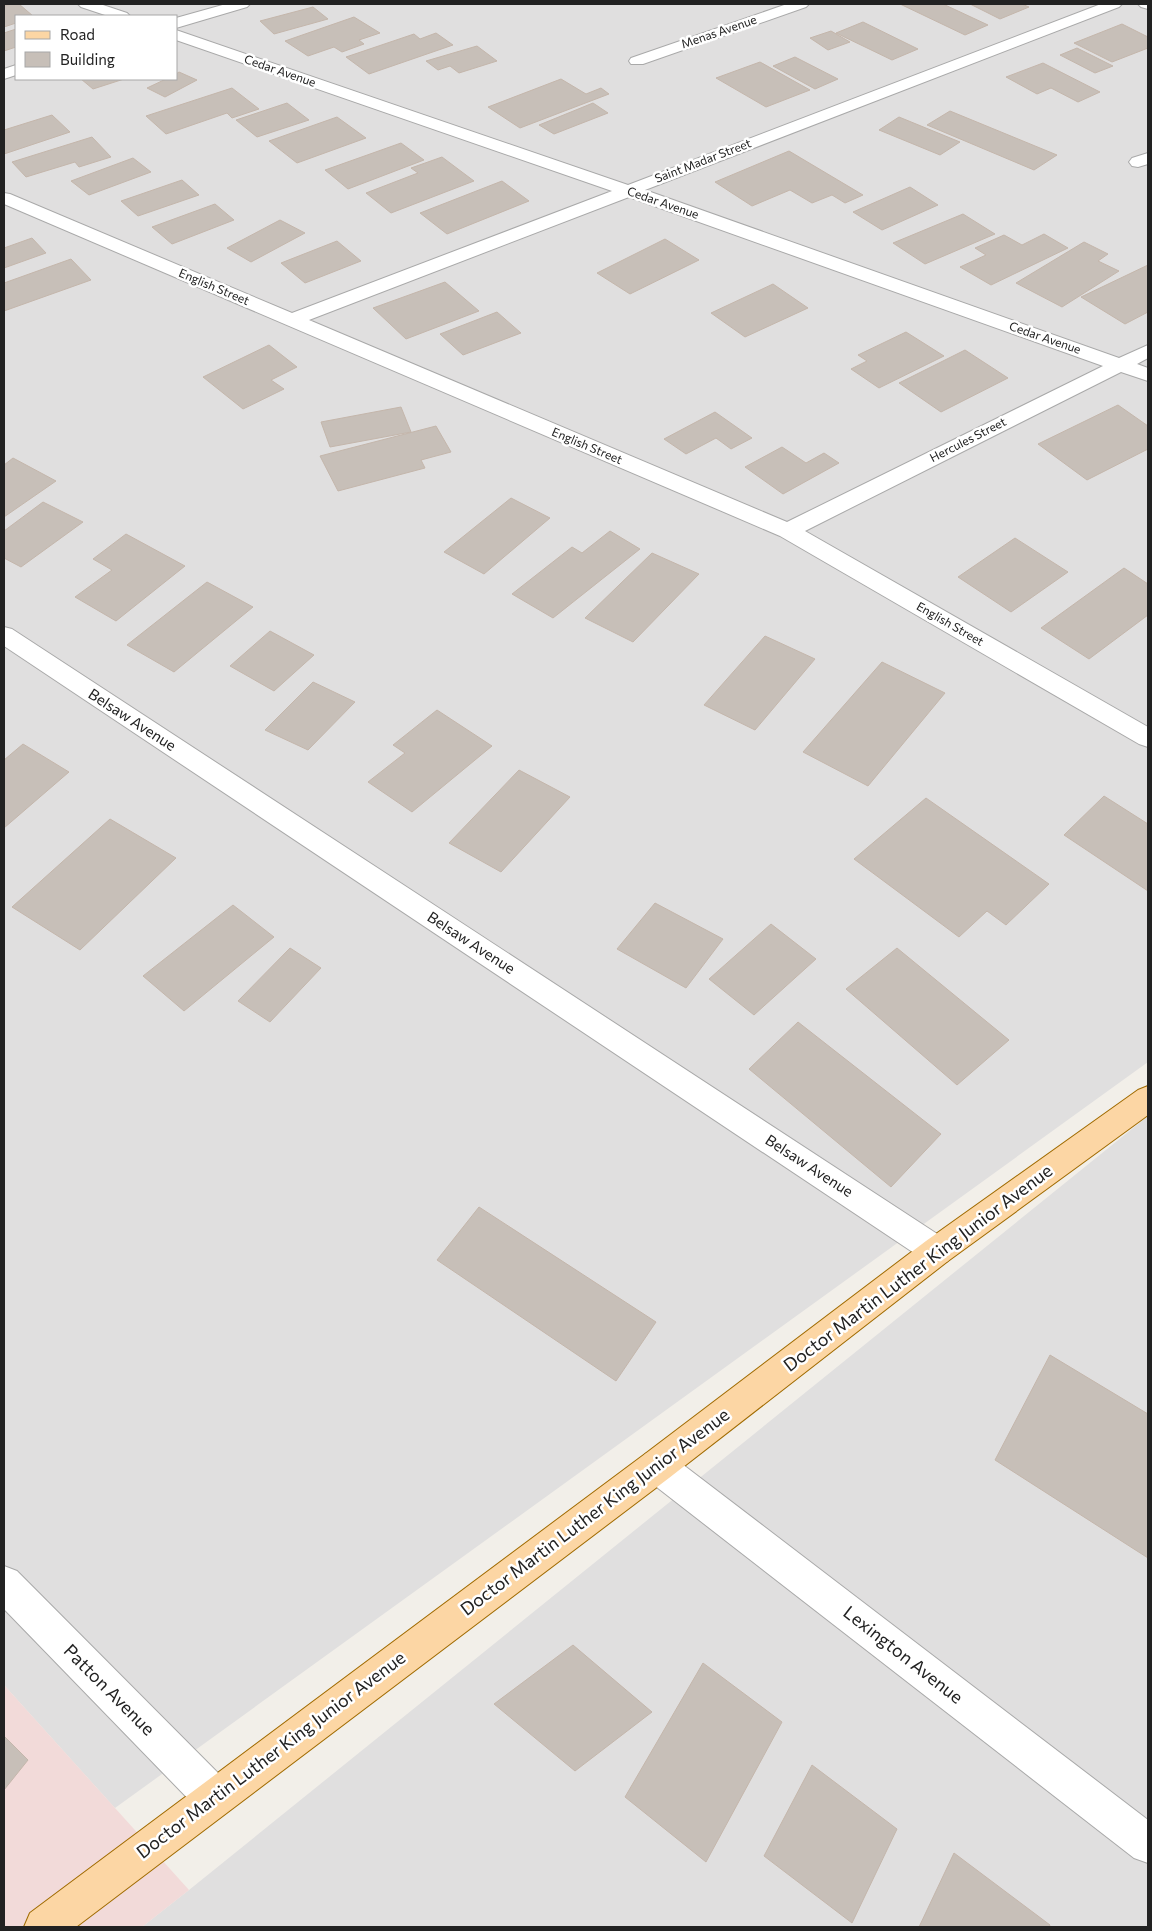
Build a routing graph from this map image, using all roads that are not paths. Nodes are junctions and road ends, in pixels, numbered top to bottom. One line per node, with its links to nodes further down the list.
1 (86, 4): 5 (street)
2 (242, 4): 6 (street)
3 (801, 4): 8 (street, Menas Avenue)
4 (1114, 4): 9 (street, Saint Madar Street)
5 (119, 15)
6 (178, 22)
7 (178, 36): 9 (street, Cedar Avenue)
8 (637, 61)
9 (627, 190): 11 (street, Saint Madar Street); 13 (street, Cedar Avenue)
10 (4, 198): 11 (street, English Street)
11 (292, 320): 15 (street, English Street)
12 (1148, 351): 13 (street, Hercules Street)
13 (1120, 365): 14 (street, Cedar Avenue); 15 (street, Hercules Street)
14 (1148, 375)
15 (788, 531): 17 (street, English Street)
16 (4, 635): 19 (street, Belsaw Avenue)
17 (1148, 738)
18 (1148, 1099): 19 (main road, Doctor Martin Luther King Junior Avenue)
19 (937, 1251): 20 (main road, Doctor Martin Luther King Junior Avenue)
20 (657, 1466): 22 (main road, Doctor Martin Luther King Junior Avenue); 23 (street, Lexington Avenue)
21 (4, 1584): 22 (street, Patton Avenue)
22 (214, 1798): 24 (main road, Doctor Martin Luther King Junior Avenue)
23 (1148, 1844)
24 (44, 1927)

